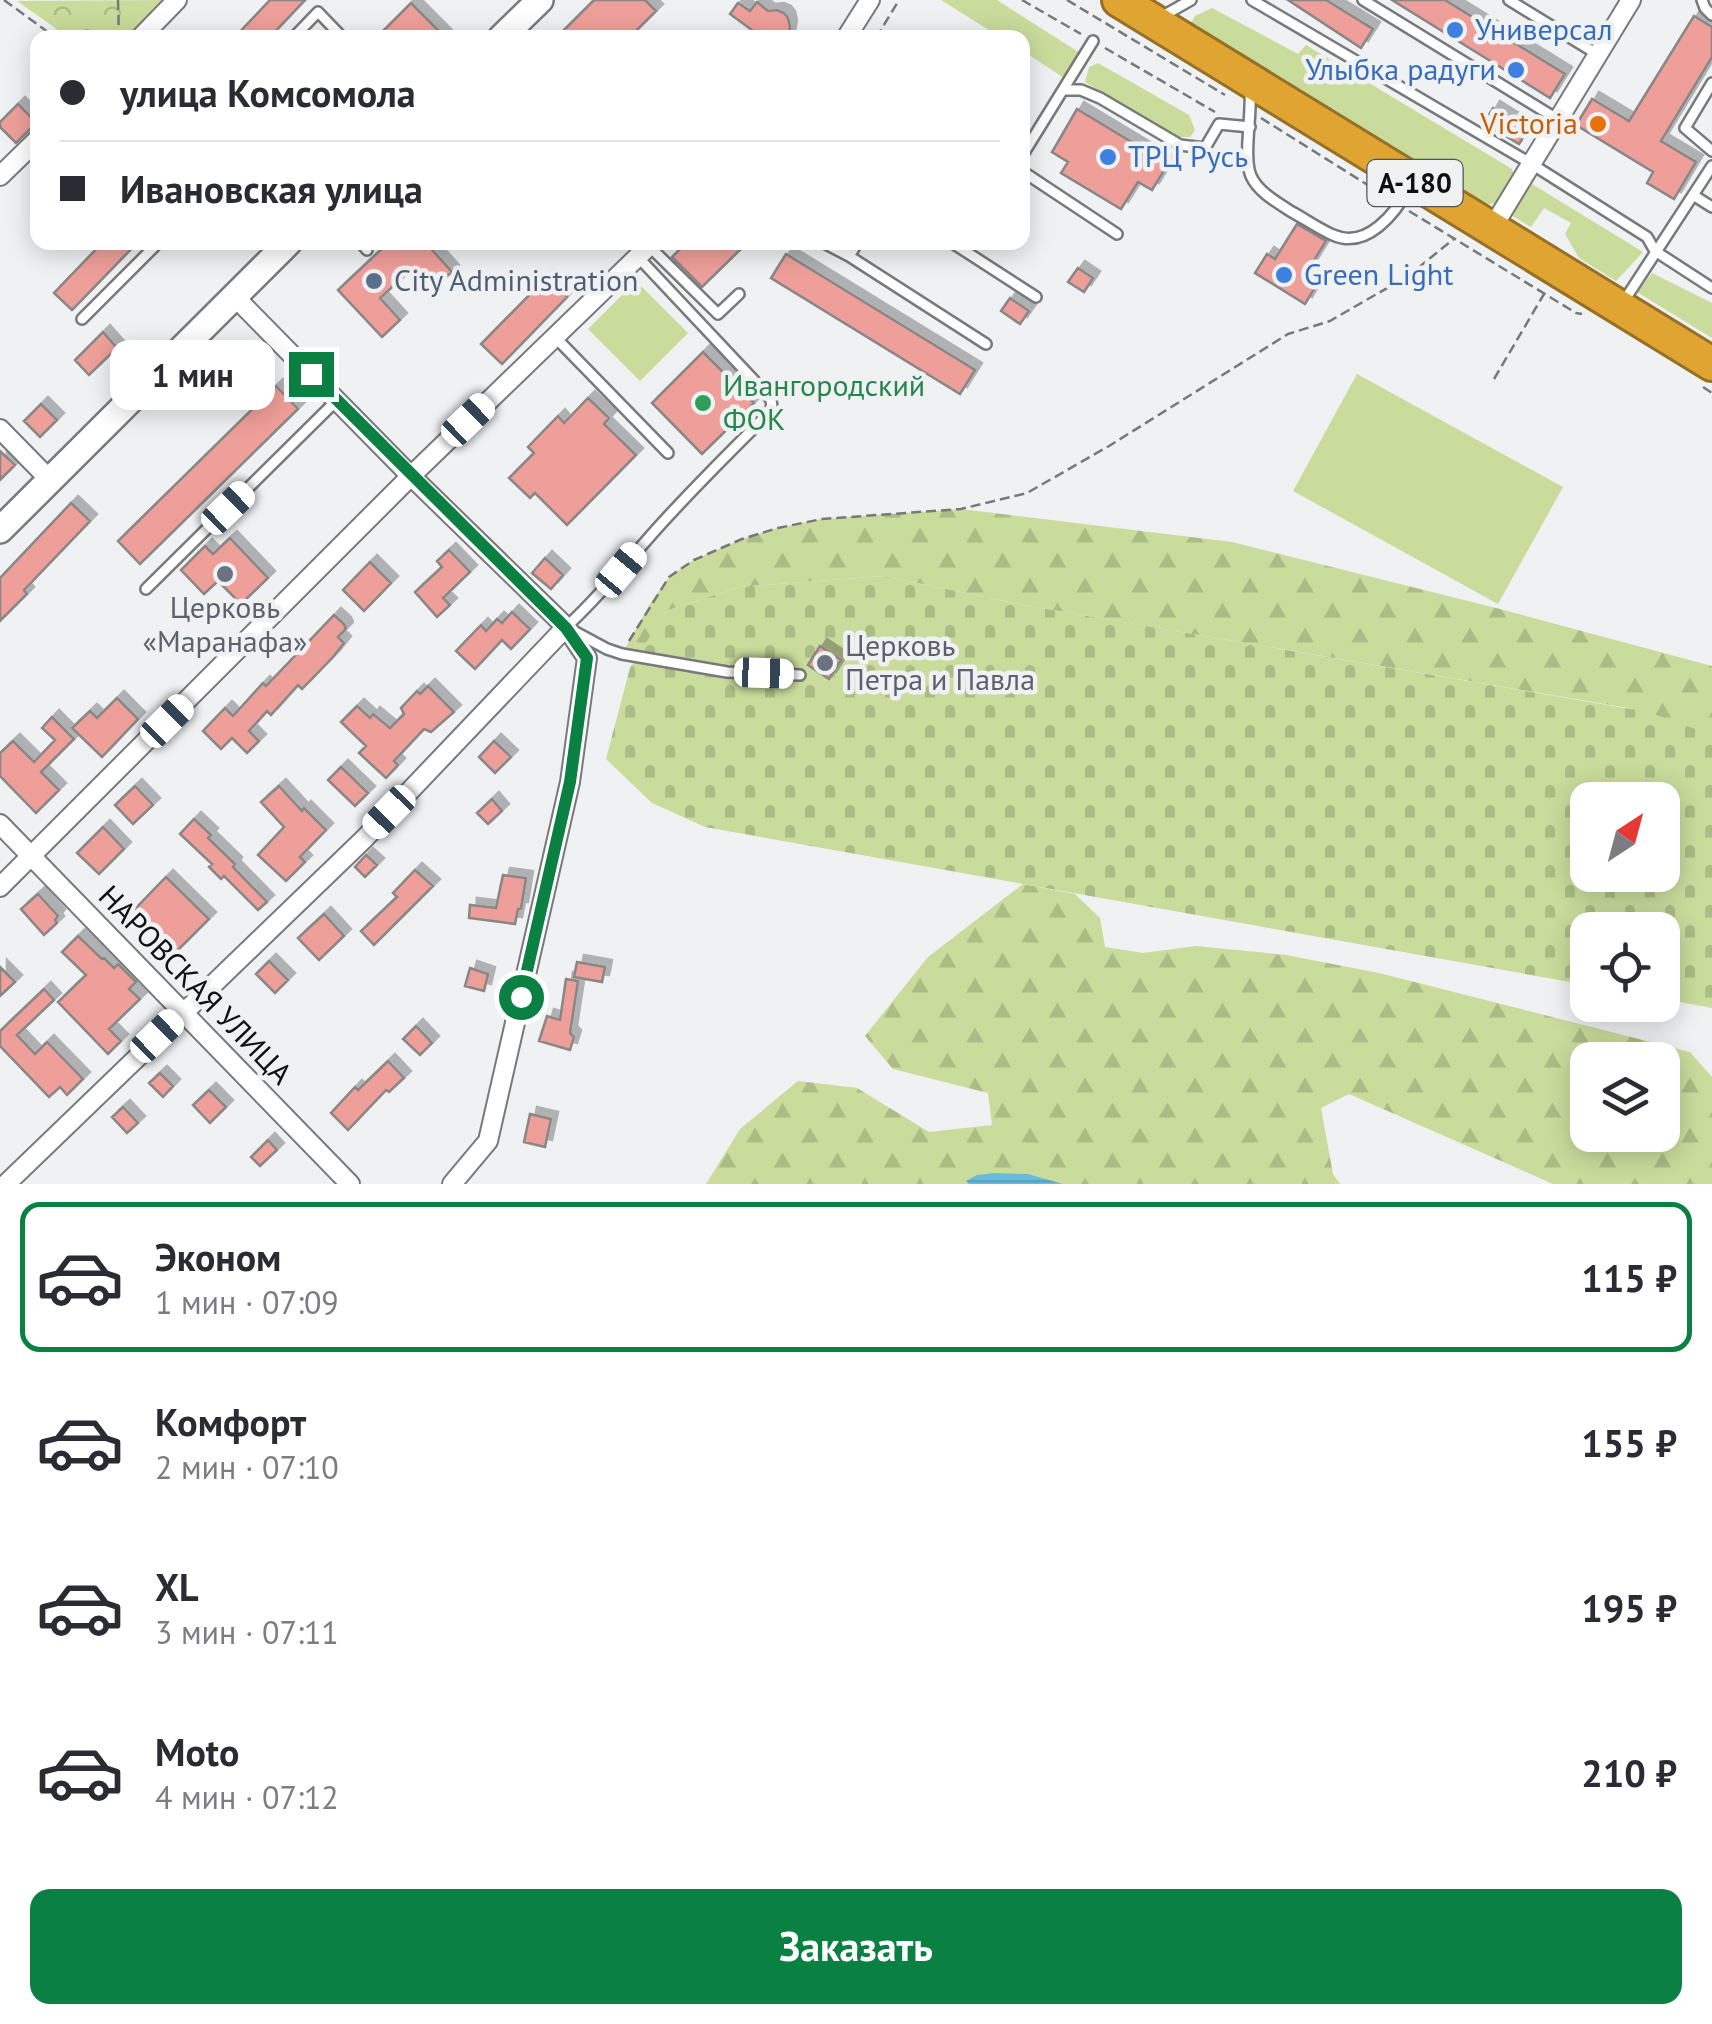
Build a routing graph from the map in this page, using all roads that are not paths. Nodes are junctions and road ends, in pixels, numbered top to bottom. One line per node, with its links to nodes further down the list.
1 (177, 0): 13 (street)
2 (540, 0): 16 (street)
3 (870, 0): 17 (street)
4 (1120, 0): 12 (highway, А-180)
5 (1190, 0): 12 (lane)
6 (1252, 0): 28 (lane)
7 (1363, 0): 23 (lane)
8 (1509, 0): 19 (lane)
9 (1631, 0): 19 (street)
10 (1702, 0): 11 (lane)
11 (1712, 15)
12 (1154, 21): 20 (highway, А-180)
13 (148, 30)
14 (301, 30): 15 (lane)
15 (336, 30)
16 (509, 30)
17 (853, 30)
18 (1093, 41): 22 (lane)
19 (1597, 54): 23 (street)
20 (1249, 78): 24 (lane); 32 (highway, А-180)
21 (1712, 83): 27 (lane)
22 (1063, 90): 24 (lane); 25 (lane)
23 (1557, 119): 28 (street)
24 (1250, 127): 32 (lane)
25 (1030, 143)
26 (30, 147): 30 (street)
27 (1712, 151)
28 (1530, 164): 35 (street); 45 (lane)
29 (1712, 166): 33 (lane)
30 (0, 176)
31 (1030, 176): 36 (lane)
32 (1413, 181): 35 (highway, А-180)
33 (1693, 195): 34 (lane); 45 (lane)
34 (1712, 207)
35 (1492, 230): 51 (highway, А-180)
36 (1117, 234)
37 (151, 250): 52 (lane)
38 (281, 250): 49 (street)
39 (645, 250): 53 (street)
40 (649, 250): 48 (lane)
41 (649, 250): 63 (lane)
42 (837, 250): 46 (lane)
43 (853, 250): 46 (lane)
44 (963, 250): 50 (lane)
45 (1655, 251): 47 (lane); 51 (lane)
46 (849, 256): 54 (lane)
47 (1712, 288)
48 (739, 294)
49 (234, 296): 56 (street); 60 (street)
50 (1036, 298)
51 (1620, 307): 55 (highway, А-180)
52 (82, 320)
53 (554, 338): 58 (lane); 59 (street)
54 (986, 344)
55 (1712, 364)
56 (337, 400): 59 (street); 62 (lane)
57 (0, 429): 60 (street)
58 (668, 453)
59 (411, 476): 63 (street); 66 (street)
60 (51, 481): 61 (street)
61 (0, 530)
62 (146, 588)
63 (566, 628): 64 (lane); 68 (street); 71 (street)
64 (800, 674)
65 (0, 824): 66 (street, НАРОВСКАЯ УЛИЦА)
66 (31, 857): 67 (street); 68 (street, НАРОВСКАЯ УЛИЦА)
67 (0, 886)
68 (182, 1012): 69 (street); 70 (street, НАРОВСКАЯ УЛИЦА)
69 (6, 1184)
70 (350, 1184)
71 (452, 1184)

